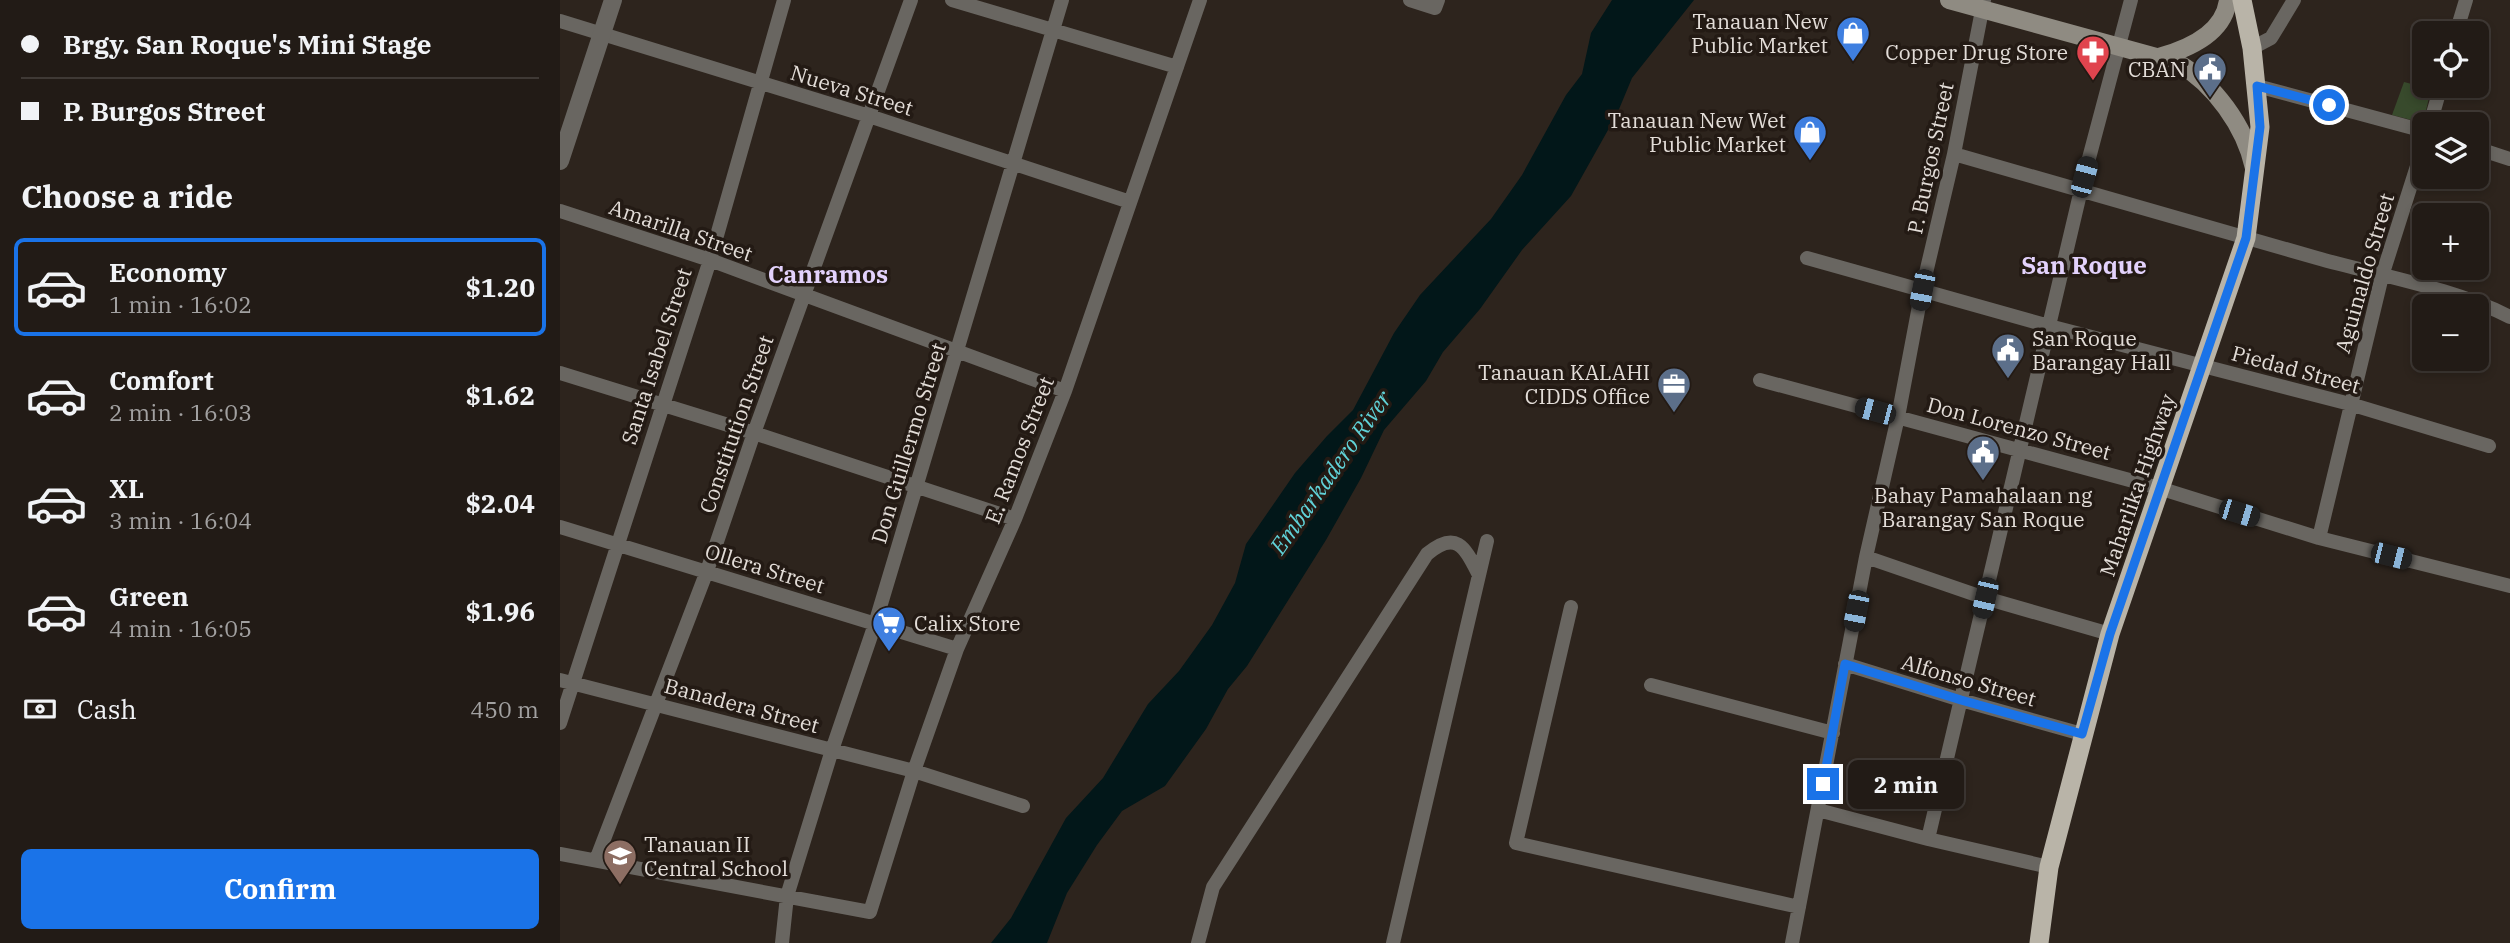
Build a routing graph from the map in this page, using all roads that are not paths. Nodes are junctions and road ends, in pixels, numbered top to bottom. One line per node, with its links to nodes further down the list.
1 (612, 0): 19 (street)
2 (784, 0): 24 (street, Santa Isabel Street)
3 (911, 0): 26 (street, Constitution Street)
4 (952, 0): 18 (street)
5 (1062, 0): 18 (street, Don Guillermo Street)
6 (1200, 0): 23 (street, E. Ramos Street)
7 (1409, 0): 14 (street)
8 (1949, 0): 15 (main road)
9 (2131, 0): 20 (street)
10 (2228, 0): 22 (main road)
11 (2242, 0): 21 (highway, Maharlika Highway)
12 (2294, 0): 21 (street)
13 (2466, 0): 17 (street)
14 (1436, 4)
15 (1983, 4): 20 (main road); 29 (street, P. Burgos Street)
16 (560, 21): 19 (street, Nueva Street)
17 (2460, 21)
18 (1053, 31): 23 (street); 32 (street, Don Guillermo Street)
19 (601, 33): 24 (street, Nueva Street); 31 (street)
20 (2118, 46): 22 (main road); 35 (street)
21 (2252, 48): 25 (highway, Maharlika Highway)
22 (2160, 57): 33 (main road)
23 (1177, 67): 36 (street, E. Ramos Street)
24 (759, 83): 26 (street, Nueva Street); 40 (street, Santa Isabel Street)
25 (2257, 86): 27 (street); 33 (highway, Maharlika Highway)
26 (869, 116): 32 (street, Nueva Street); 43 (street, Constitution Street)
27 (2412, 128)
28 (2489, 152): 30 (street)
29 (1954, 154): 35 (street); 42 (street, P. Burgos Street)
30 (2510, 159)
31 (560, 161)
32 (1012, 163): 36 (street, Nueva Street); 46 (street, Don Guillermo Street)
33 (2256, 173): 38 (highway, Maharlika Highway)
34 (2412, 182): 41 (street, Aguinaldo Street)
35 (2081, 190): 38 (street); 45 (street)
36 (1130, 202): 50 (street, E. Ramos Street)
37 (560, 211): 40 (street, Amarilla Street)
38 (2246, 238): 41 (street); 47 (highway, Maharlika Highway)
39 (1807, 258): 42 (street, Piedad Street)
40 (710, 260): 43 (street, Amarilla Street); 52 (street, Santa Isabel Street)
41 (2382, 276): 44 (street); 51 (street, Aguinaldo Street)
42 (1922, 290): 45 (street, Piedad Street); 53 (street, P. Burgos Street)
43 (804, 296): 46 (street, Amarilla Street); 54 (street, Constitution Street)
44 (2510, 317)
45 (2049, 326): 47 (street, Piedad Street); 56 (street)
46 (959, 351): 50 (street, Amarilla Street); 57 (street, Don Guillermo Street)
47 (2201, 366): 51 (street, Piedad Street); 58 (highway, Maharlika Highway)
48 (560, 373): 52 (street)
49 (1760, 380): 53 (street, Don Lorenzo Street)
50 (1065, 391): 59 (street, E. Ramos Street)
51 (2350, 404): 55 (street, Piedad Street); 61 (street, Aguinaldo Street)
52 (662, 405): 54 (street); 63 (street, Santa Isabel Street)
53 (1898, 417): 56 (street, Don Lorenzo Street); 64 (street, P. Burgos Street)
54 (754, 433): 57 (street); 65 (street, Constitution Street)
55 (2489, 446)
56 (2021, 451): 58 (street, Don Lorenzo Street); 68 (street)
57 (917, 488): 59 (street); 70 (street, Don Guillermo Street)
58 (2159, 488): 61 (street, Don Lorenzo Street); 71 (highway, Maharlika Highway)
59 (1015, 519): 72 (street, E. Ramos Street)
60 (560, 527): 63 (street, Ollera Street)
61 (2319, 538): 67 (street, Don Lorenzo Street)
62 (1487, 541): 66 (street)
63 (617, 545): 65 (street, Ollera Street); 74 (street, Santa Isabel Street)
64 (1866, 557): 68 (street); 73 (street, P. Burgos Street)
65 (707, 571): 70 (street, Ollera Street); 77 (street, Constitution Street)
66 (1479, 575): 92 (street); 93 (street)
67 (2510, 586)
68 (1985, 598): 71 (street); 76 (street)
69 (1570, 607): 90 (street)
70 (875, 624): 72 (street, Ollera Street); 81 (street, Don Guillermo Street)
71 (2110, 634): 80 (highway, Maharlika Highway)
72 (957, 649): 82 (street, E. Ramos Street)
73 (1845, 664): 76 (street, Alfonso Street); 79 (street, P. Burgos Street)
74 (567, 682): 77 (street, Banadera Street); 78 (street, Santa Isabel Street)
75 (1651, 685): 79 (street)
76 (1961, 700): 80 (street, Alfonso Street); 85 (street)
77 (656, 704): 81 (street, Banadera Street); 87 (street, Constitution Street)
78 (560, 723)
79 (1832, 733): 84 (street, P. Burgos Street)
80 (2082, 734): 88 (highway, Maharlika Highway)
81 (832, 750): 82 (street, Banadera Street); 89 (street, Don Guillermo Street)
82 (914, 771): 83 (street, Banadera Street); 89 (street, E. Ramos Street)
83 (1023, 806)
84 (1818, 810): 85 (street); 90 (street, P. Burgos Street)
85 (1928, 839): 88 (street)
86 (560, 854): 87 (street)
87 (596, 860): 89 (street)
88 (2049, 867): 95 (highway, Maharlika Highway)
89 (787, 896): 91 (street, Don Guillermo Street)
90 (1800, 907): 94 (street, P. Burgos Street)
91 (782, 943)
92 (1198, 943)
93 (1393, 943)
94 (1793, 943)
95 (2039, 943)

